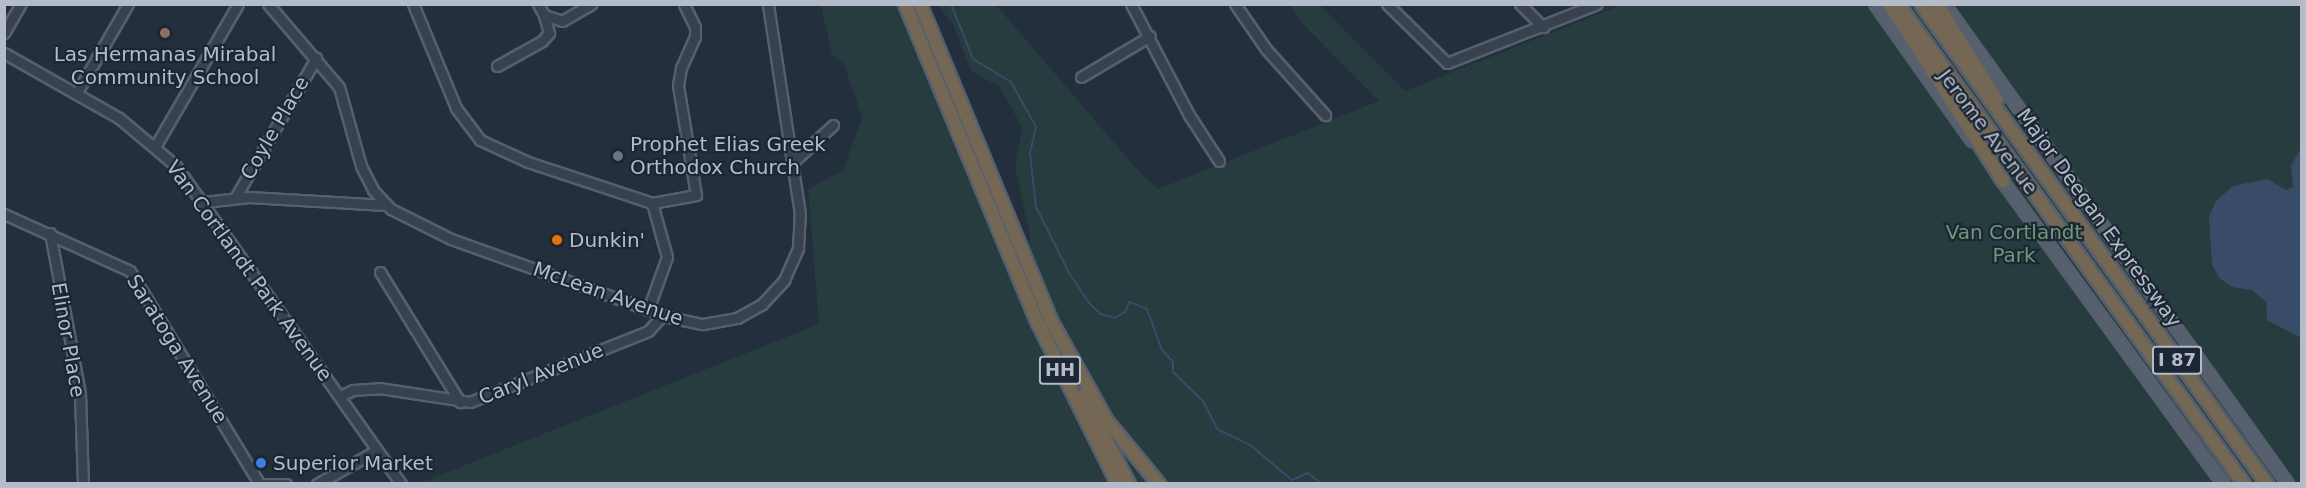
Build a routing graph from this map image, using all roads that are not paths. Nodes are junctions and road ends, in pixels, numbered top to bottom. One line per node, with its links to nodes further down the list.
1 (21, 4): 25 (street)
2 (128, 4): 31 (street)
3 (238, 4): 35 (street)
4 (268, 4): 28 (street, McLean Avenue)
5 (413, 4): 41 (street)
6 (538, 4): 23 (street)
7 (591, 4): 23 (street)
8 (684, 4): 41 (street)
9 (768, 4): 37 (street, McLean Avenue)
10 (905, 4): 57 (highway, HH)
11 (920, 4): 48 (highway, HH)
12 (1131, 4): 26 (street)
13 (1234, 4): 32 (street)
14 (1387, 4): 24 (street)
15 (1520, 4): 24 (street)
16 (1598, 4): 24 (street)
17 (1875, 4): 38 (main road, Jerome Avenue)
18 (1889, 4): 38 (highway)
19 (1898, 4): 61 (highway, Major Deegan Expressway / I 87)
20 (1921, 4): 34 (highway, Major Deegan Expressway / I 87)
21 (1937, 4): 34 (highway)
22 (1944, 4): 63 (main road, Jerome Avenue)
23 (549, 18): 29 (street)
24 (1543, 27)
25 (4, 33)
26 (1150, 36): 30 (street); 36 (street)
27 (4, 53): 31 (street, Van Cortlandt Park Avenue)
28 (316, 58): 39 (street, Coyle Place); 42 (street, McLean Avenue)
29 (497, 66)
30 (1081, 77)
31 (76, 94): 35 (street, Van Cortlandt Park Avenue)
32 (1325, 115)
33 (833, 125): 37 (street)
34 (2016, 136): 62 (highway, Major Deegan Expressway / I 87)
35 (156, 145): 40 (street, Van Cortlandt Park Avenue)
36 (1219, 160)
37 (792, 163): 47 (street, McLean Avenue)
38 (2002, 181): 60 (main road, Jerome Avenue)
39 (235, 198): 40 (street); 42 (street)
40 (204, 202): 49 (street, Van Cortlandt Park Avenue)
41 (652, 203): 46 (street)
42 (386, 205): 46 (street, McLean Avenue)
43 (4, 214): 44 (street, Saratoga Avenue)
44 (50, 233): 52 (street, Elinor Place); 53 (street, Saratoga Avenue)
45 (380, 272): 50 (street)
46 (648, 310): 47 (street, McLean Avenue)
47 (663, 315): 50 (street, Caryl Avenue)
48 (1051, 321): 58 (highway); 59 (highway, HH)
49 (340, 396): 50 (street, Caryl Avenue); 51 (street, Van Cortlandt Park Avenue)
50 (460, 402)
51 (377, 450): 55 (street); 56 (street, Van Cortlandt Park Avenue)
52 (83, 483)
53 (258, 483): 54 (street)
54 (286, 483)
55 (317, 483)
56 (401, 483)
57 (1118, 483)
58 (1129, 483)
59 (1159, 483)
60 (2223, 483)
61 (2244, 483)
62 (2267, 483)
63 (2288, 483)

